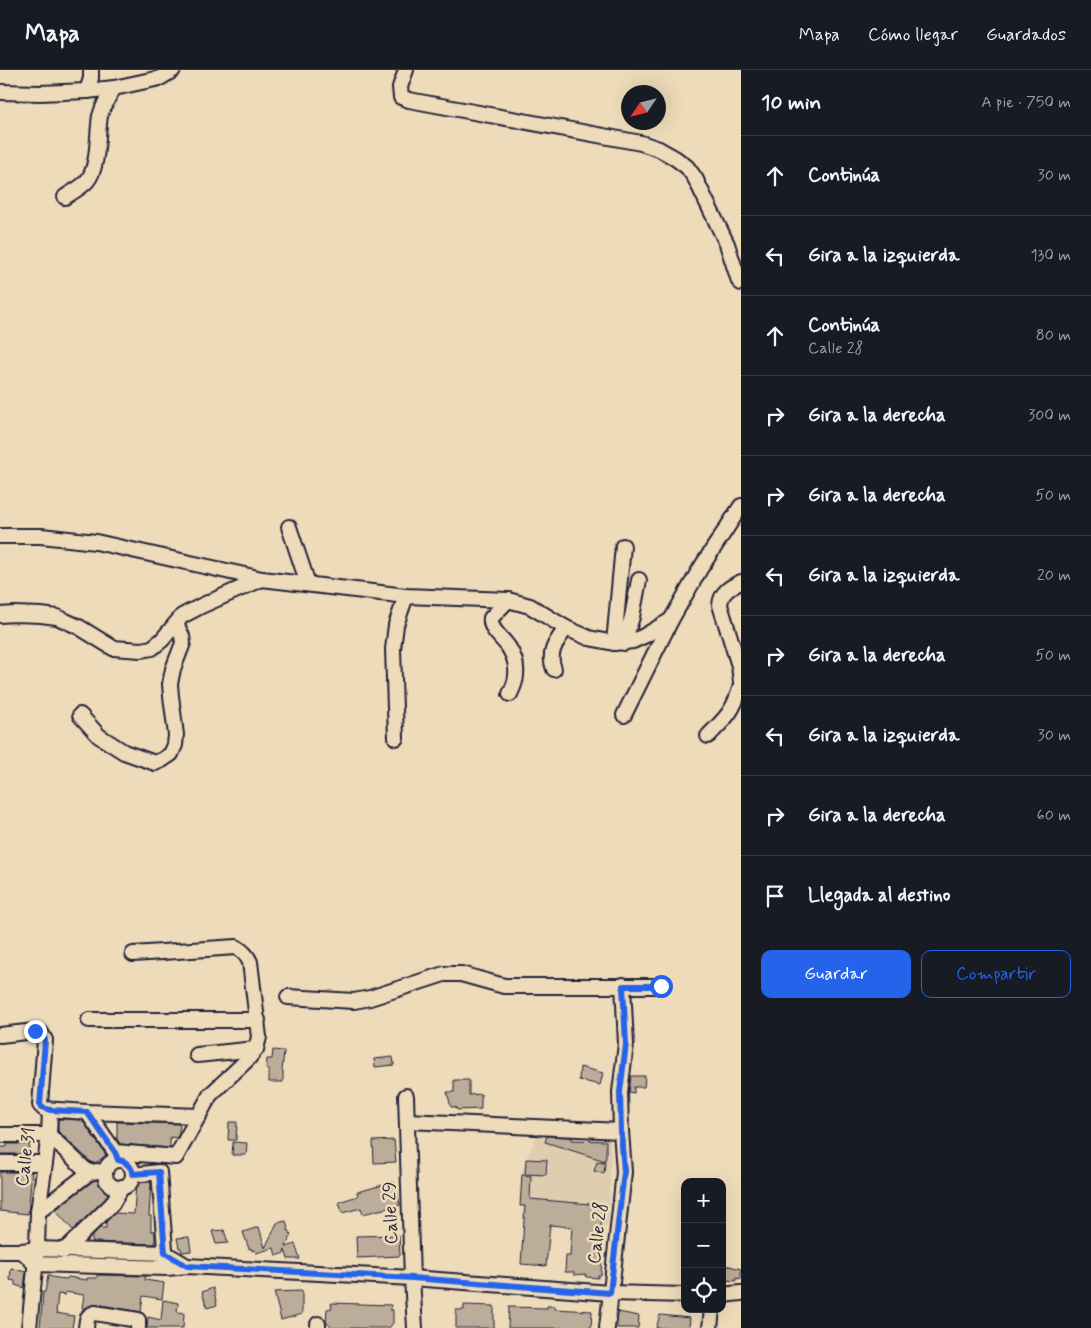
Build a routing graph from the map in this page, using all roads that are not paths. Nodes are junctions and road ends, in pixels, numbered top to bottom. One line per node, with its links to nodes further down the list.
1 (91, 70): 5 (street)
2 (173, 70): 4 (street)
3 (406, 70): 8 (street)
4 (114, 88): 5 (street); 7 (street)
5 (87, 91): 6 (street)
6 (0, 92)
7 (64, 197)
8 (741, 283)
9 (741, 506): 20 (street)
10 (289, 527): 16 (street)
11 (0, 536): 13 (street)
12 (624, 546): 23 (street)
13 (262, 579): 16 (street); 21 (street)
14 (639, 580): 23 (street)
15 (741, 582): 25 (street)
16 (308, 584): 17 (street)
17 (406, 596): 18 (street); 30 (street)
18 (508, 600): 22 (street); 26 (street)
19 (0, 615): 21 (street)
20 (671, 620): 23 (street); 28 (street)
21 (176, 624): 27 (street)
22 (566, 628): 23 (street); 24 (street)
23 (619, 643)
24 (554, 668)
25 (741, 683): 29 (street)
26 (510, 694)
27 (80, 715)
28 (624, 715)
29 (708, 736)
30 (396, 738)
31 (133, 954): 36 (street)
32 (623, 986): 33 (street); 34 (street); 45 (street, Calle 28)
33 (661, 986)
34 (288, 997)
35 (89, 1020): 36 (street)
36 (258, 1020): 38 (street)
37 (0, 1035): 41 (street)
38 (256, 1049): 39 (street); 43 (street)
39 (197, 1055)
40 (406, 1096): 44 (street, Calle 29)
41 (50, 1110): 42 (street); 47 (street, Calle 31)
42 (87, 1112): 43 (street); 48 (street)
43 (199, 1116): 48 (street)
44 (407, 1121): 45 (street); 63 (street, Calle 29)
45 (621, 1131): 65 (street, Calle 28)
46 (0, 1135): 47 (street)
47 (49, 1135): 50 (street, Calle 31); 51 (street)
48 (114, 1160): 51 (street); 52 (street); 53 (street)
49 (0, 1163): 50 (street)
50 (45, 1163): 54 (street, Calle 31)
51 (89, 1173): 54 (street)
52 (133, 1174): 53 (street); 59 (street)
53 (122, 1187): 58 (street)
54 (38, 1212): 55 (street, Calle 31)
55 (37, 1249): 57 (street); 58 (street); 60 (street, Calle 31)
56 (0, 1251): 57 (street)
57 (22, 1251): 60 (street)
58 (64, 1251): 59 (street)
59 (165, 1253): 61 (street); 62 (street)
60 (35, 1264): 62 (street); 69 (street, Calle 31)
61 (187, 1266): 62 (street); 63 (street)
62 (167, 1268)
63 (412, 1278): 65 (street); 72 (street, Calle 29)
64 (741, 1292): 66 (street)
65 (610, 1293): 67 (street); 73 (street, Calle 28)
66 (726, 1294)
67 (681, 1295)
68 (712, 1313): 74 (street)
69 (29, 1328)
70 (86, 1328): 71 (street)
71 (138, 1328)
72 (416, 1328)
73 (607, 1328)
74 (710, 1328)

